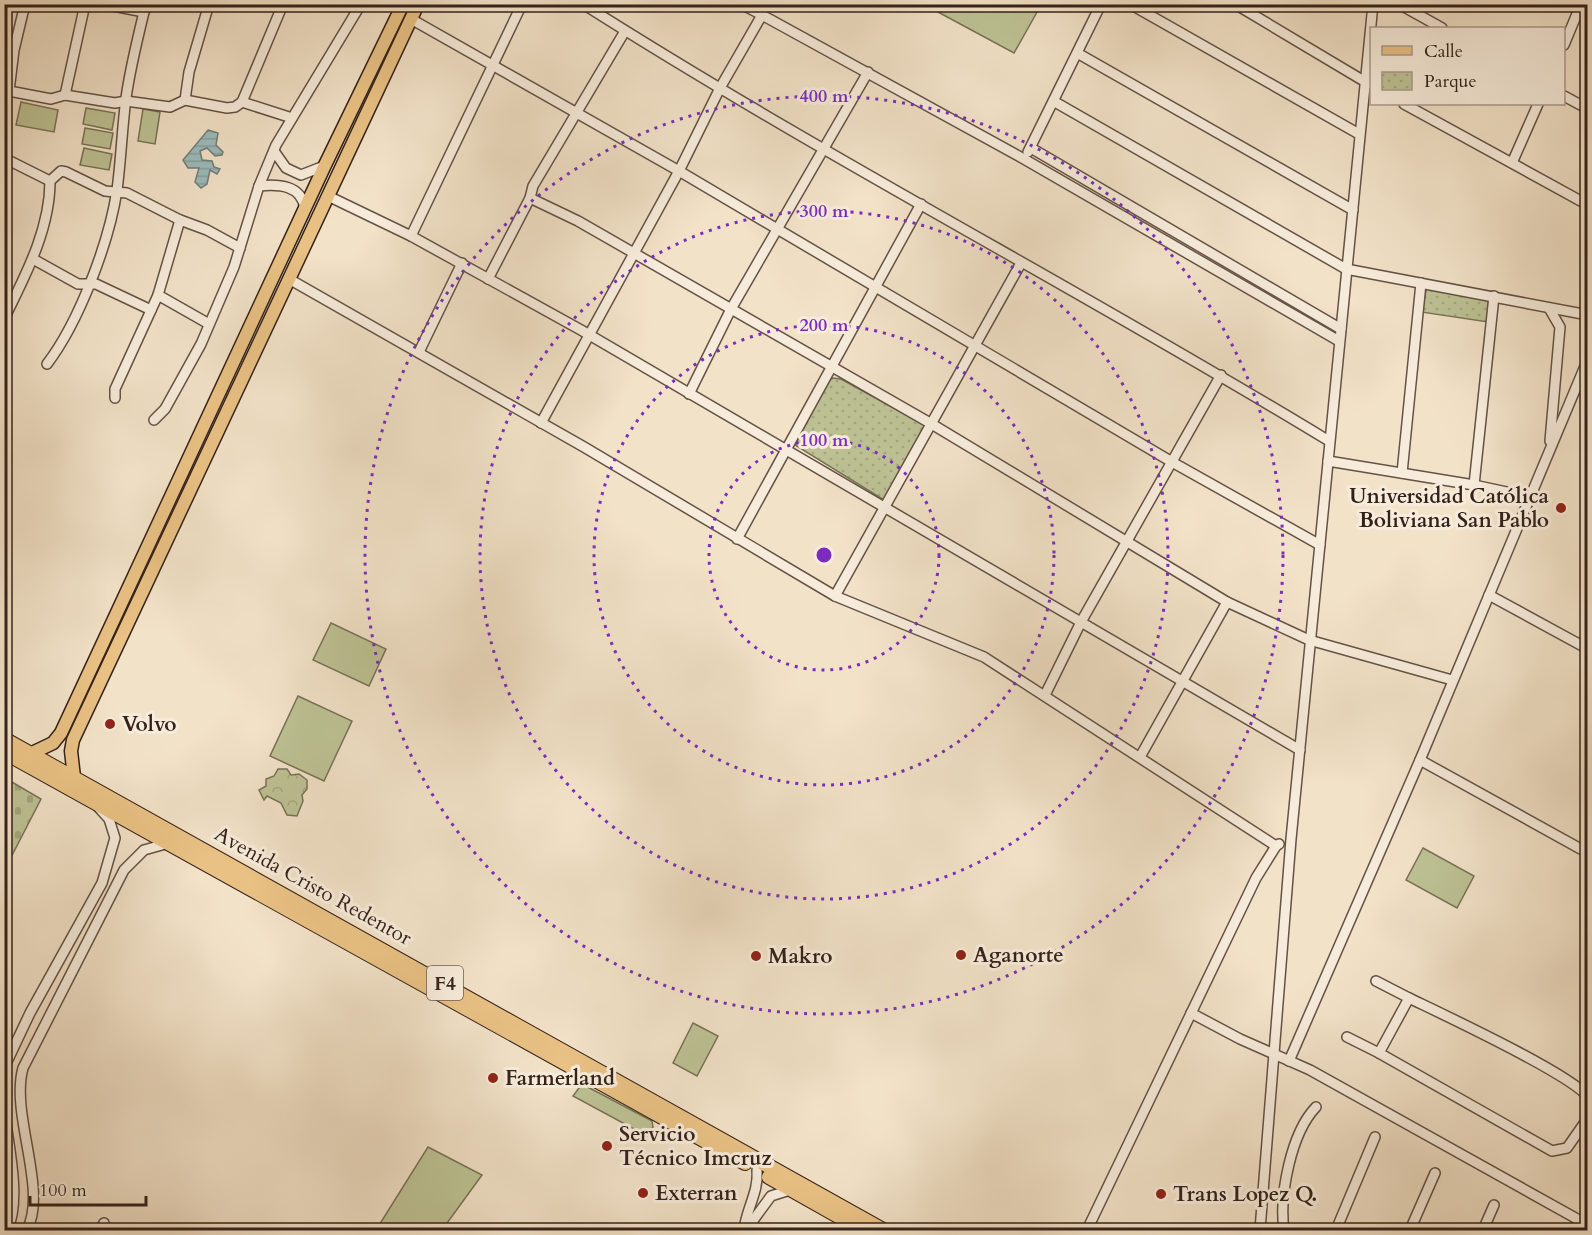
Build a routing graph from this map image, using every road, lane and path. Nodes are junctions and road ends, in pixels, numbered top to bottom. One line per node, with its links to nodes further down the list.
1 (25, 4): 32 (street)
2 (85, 4): 33 (street)
3 (103, 4): 18 (street)
4 (283, 4): 37 (street)
5 (361, 4): 43 (street)
6 (403, 4): 44 (main road)
7 (418, 4): 21 (main road)
8 (522, 4): 28 (street)
9 (584, 4): 24 (street)
10 (741, 4): 20 (street)
11 (1101, 4): 26 (street)
12 (1130, 4): 46 (street)
13 (1235, 4): 30 (street)
14 (1373, 4): 22 (street)
15 (1399, 4): 23 (street)
16 (1569, 4): 19 (street)
17 (206, 5): 35 (street)
18 (146, 8): 36 (street)
19 (1582, 10): 25 (street)
20 (762, 15): 29 (street); 31 (street)
21 (411, 19): 28 (street); 45 (main road)
22 (1372, 27)
23 (1440, 27)
24 (626, 31): 31 (street); 42 (street)
25 (1565, 41)
26 (1079, 54): 38 (street); 63 (street)
27 (1370, 64): 30 (street)
28 (493, 68): 42 (street); 66 (street)
29 (868, 72): 48 (street); 51 (street)
30 (1369, 84): 46 (street)
31 (720, 88): 48 (street); 54 (street)
32 (7, 92): 33 (street)
33 (65, 95): 36 (street)
34 (1565, 97): 41 (street)
35 (185, 100): 36 (street); 37 (street)
36 (126, 101): 57 (street)
37 (242, 102): 43 (street)
38 (1055, 102): 47 (street); 73 (street)
39 (1406, 105): 52 (street)
40 (1538, 105): 52 (street)
41 (1587, 109)
42 (576, 115): 54 (street); 59 (street)
43 (292, 118): 49 (street)
44 (347, 120): 45 (main road); 53 (main road)
45 (361, 128): 58 (main road)
46 (1359, 134): 63 (street)
47 (1031, 148): 51 (street); 87 (street)
48 (824, 149): 60 (street); 65 (street)
49 (274, 151): 53 (street); 56 (street)
50 (4, 158): 55 (street)
51 (1024, 159): 89 (street)
52 (1512, 163): 61 (street)
53 (325, 165): 62 (main road)
54 (680, 171): 65 (street); 68 (street)
55 (50, 181): 57 (street); 69 (street)
56 (259, 186): 62 (street); 67 (street)
57 (117, 191): 64 (street); 77 (street)
58 (328, 196): 66 (street); 74 (main road)
59 (530, 198): 68 (street); 75 (street)
60 (921, 204): 72 (street); 78 (street)
61 (1587, 205)
62 (305, 208): 70 (main road)
63 (1353, 210): 73 (street)
64 (180, 220): 67 (street); 79 (street)
65 (777, 228): 78 (street); 82 (street)
66 (411, 236): 71 (street)
67 (240, 248): 86 (street)
68 (635, 253): 82 (street); 88 (street)
69 (33, 259): 77 (street); 85 (street)
70 (281, 260): 74 (main road); 106 (main road)
71 (462, 263): 75 (street); 91 (street)
72 (1021, 263): 90 (street); 95 (street)
73 (1346, 269): 76 (street); 87 (street)
74 (292, 273): 91 (street); 107 (main road)
75 (488, 279): 88 (street)
76 (1421, 283): 80 (street); 108 (street)
77 (89, 285): 83 (street); 93 (street)
78 (874, 288): 90 (street); 94 (street)
79 (158, 295): 83 (street); 86 (street)
80 (1494, 296): 81 (street); 109 (street)
81 (1549, 308): 84 (street); 102 (street)
82 (731, 309): 94 (street); 96 (street)
83 (151, 310): 97 (street)
84 (1587, 315)
85 (4, 319)
86 (209, 324): 98 (street)
87 (1341, 328): 89 (street)
88 (589, 335): 96 (street); 99 (street)
89 (1339, 341): 101 (street)
90 (976, 344): 100 (street); 105 (street)
91 (418, 352): 99 (street)
92 (1587, 359): 102 (street)
93 (47, 364)
94 (832, 368): 100 (street); 103 (street)
95 (1221, 375): 101 (street); 105 (street)
96 (689, 394): 103 (street)
97 (115, 398)
98 (154, 420)
99 (541, 423): 112 (street)
100 (930, 423): 111 (street); 113 (street)
101 (1329, 441): 104 (street)
102 (1550, 450): 110 (street)
103 (785, 451): 111 (street); 112 (street)
104 (1328, 461): 108 (street); 114 (street)
105 (1172, 462): 113 (street); 114 (street)
106 (185, 467): 107 (main road); 124 (main road)
107 (198, 472): 126 (main road)
108 (1402, 473): 109 (street)
109 (1474, 485): 110 (street)
110 (1530, 497): 115 (street)
111 (884, 506): 116 (street); 118 (street)
112 (737, 539): 116 (street)
113 (1127, 542): 117 (street); 118 (street)
114 (1320, 545): 119 (street)
115 (1489, 595): 120 (street); 121 (street)
116 (836, 596): 123 (street)
117 (1227, 602): 119 (street); 122 (street)
118 (1081, 622): 122 (street); 123 (street)
119 (1310, 640): 121 (street); 127 (street)
120 (1587, 650)
121 (1452, 680): 131 (street)
122 (1181, 682): 127 (street); 130 (street)
123 (1045, 695): 130 (street)
124 (61, 733): 126 (main road); 129 (main road)
125 (4, 739): 129 (highway, Avenida Cristo Redentor / F4)
126 (73, 740): 132 (main road)
127 (1300, 750): 134 (street)
128 (4, 752): 133 (highway, Avenida Cristo Redentor / F4)
129 (30, 754): 132 (highway, Avenida Cristo Redentor / F4)
130 (1140, 757): 136 (street)
131 (1420, 760): 137 (street); 150 (street)
132 (74, 777): 167 (highway, Avenida Cristo Redentor / F4)
133 (91, 799): 135 (highway, Avenida Cristo Redentor / F4); 138 (street)
134 (1291, 840): 136 (street); 149 (street)
135 (172, 843): 139 (street); 158 (highway, Avenida Cristo Redentor / F4)
136 (1276, 846): 145 (street)
137 (1587, 853)
138 (102, 883): 139 (street); 140 (street)
139 (115, 889): 141 (street)
140 (91, 905): 141 (street); 144 (street)
141 (104, 910): 146 (street)
142 (1376, 981): 143 (street)
143 (1409, 998): 148 (street); 152 (street)
144 (30, 1013): 146 (street); 151 (street)
145 (1191, 1013): 149 (street); 168 (street)
146 (47, 1021): 164 (street)
147 (1347, 1037): 148 (street)
148 (1379, 1053): 156 (street)
149 (1276, 1055): 150 (street); 169 (street)
150 (1289, 1060): 162 (street)
151 (4, 1068)
152 (1587, 1097)
153 (1316, 1107): 170 (street)
154 (4, 1110): 163 (street)
155 (1587, 1118): 156 (street)
156 (1583, 1136)
157 (1375, 1137): 171 (street)
158 (757, 1170): 160 (highway, Avenida Cristo Redentor / F4); 165 (street)
159 (1435, 1173): 172 (street)
160 (790, 1190): 165 (street); 166 (highway, Avenida Cristo Redentor / F4)
161 (1494, 1205): 173 (street)
162 (1587, 1225)
163 (8, 1230)
164 (27, 1230)
165 (745, 1230)
166 (863, 1230)
167 (884, 1230)
168 (1087, 1230)
169 (1260, 1230)
170 (1284, 1230)
171 (1336, 1230)
172 (1410, 1230)
173 (1483, 1230)

